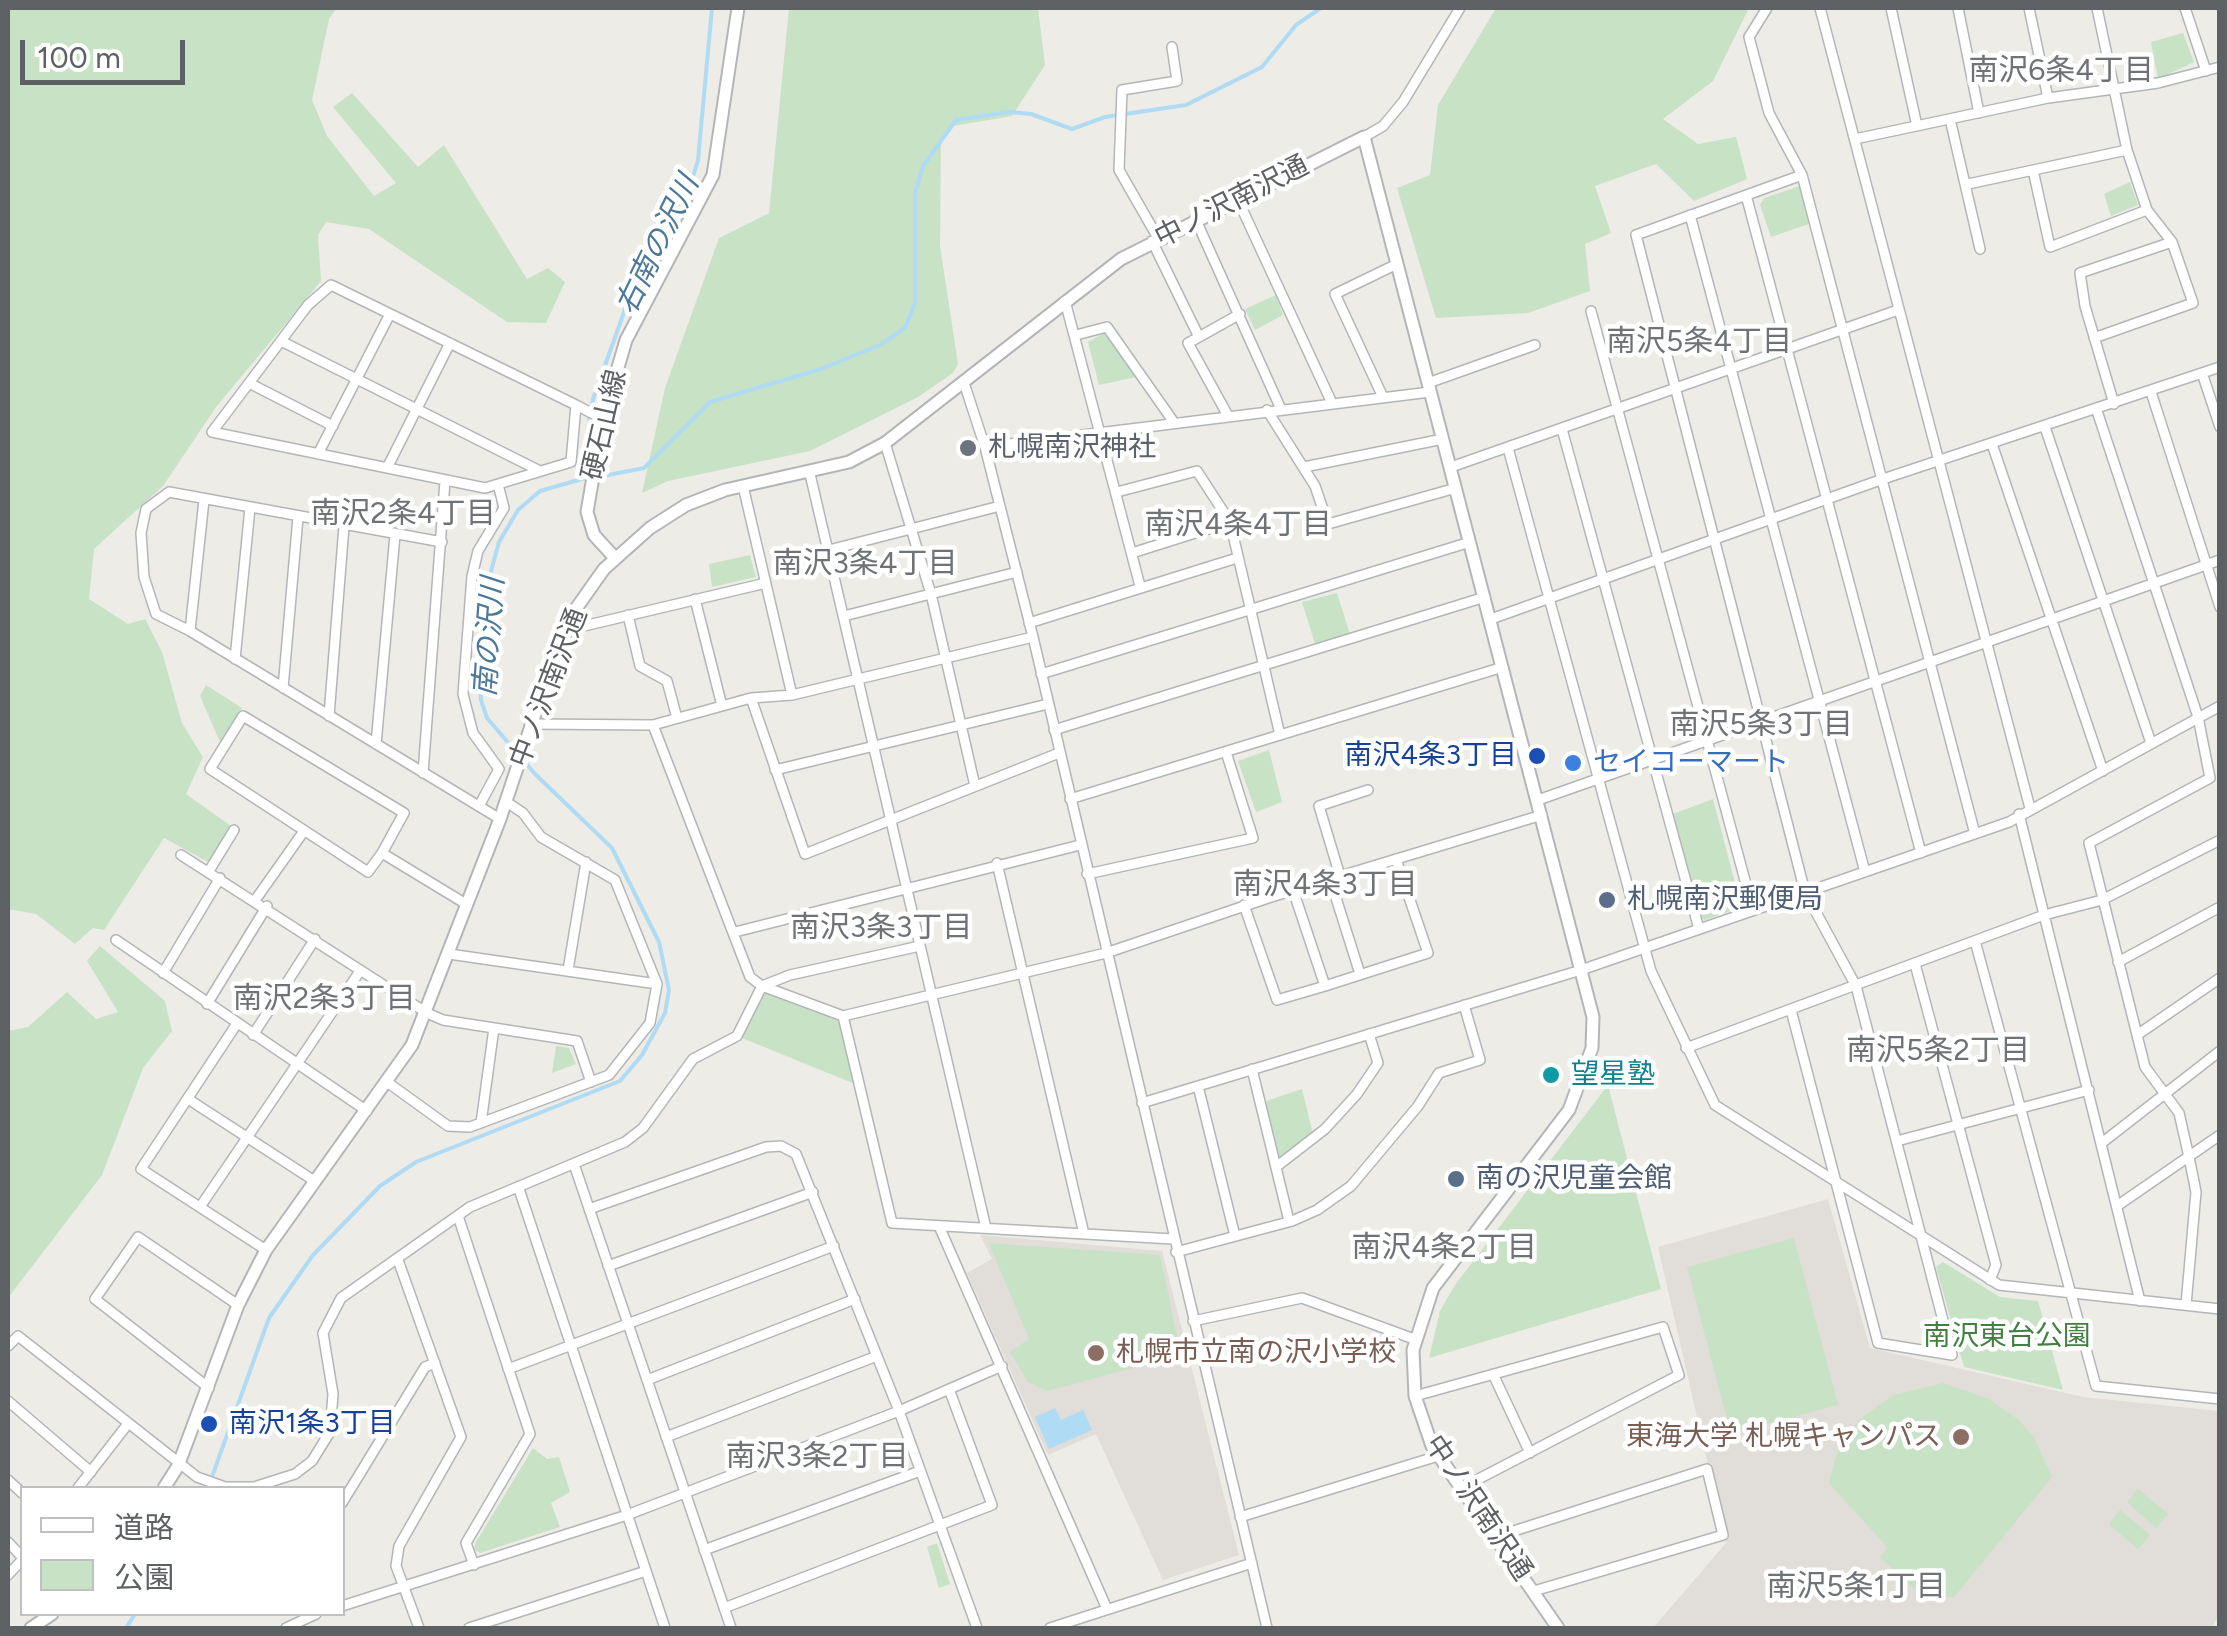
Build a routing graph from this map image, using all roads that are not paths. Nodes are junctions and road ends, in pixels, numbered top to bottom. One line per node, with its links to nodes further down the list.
1 (738, 8): 65 (street, 硬石山線)
2 (1460, 8): 18 (street)
3 (1767, 8): 22 (street)
4 (1820, 8): 19 (street)
5 (1891, 8): 17 (street)
6 (1958, 8): 15 (street)
7 (2029, 8): 14 (street)
8 (2098, 8): 13 (street)
9 (2184, 8): 12 (street)
10 (1172, 47): 29 (street)
11 (2220, 67): 12 (street)
12 (2206, 71): 13 (street)
13 (2113, 88): 14 (street); 20 (street)
14 (2048, 98): 15 (street)
15 (1979, 114): 16 (street)
16 (1950, 119): 17 (street); 23 (street)
17 (1917, 126): 19 (street)
18 (1364, 136): 25 (street, 中ノ沢南沢通); 32 (street, 中ノ沢南沢通)
19 (1855, 139): 34 (street)
20 (2127, 150): 21 (street); 26 (street)
21 (2034, 170): 23 (street); 26 (street)
22 (1802, 175): 24 (street); 38 (street)
23 (1968, 184): 31 (street)
24 (1746, 195): 27 (street); 45 (street)
25 (1237, 198): 28 (street, 中ノ沢南沢通); 56 (street)
26 (2148, 210): 30 (street)
27 (1690, 215): 46 (street); 52 (street)
28 (1195, 218): 29 (street, 中ノ沢南沢通); 37 (street)
29 (1155, 240): 33 (street, 中ノ沢南沢通); 40 (street)
30 (2172, 242): 41 (street); 41 (street)
31 (1980, 249)
32 (1398, 264): 53 (street, 中ノ沢南沢通); 55 (street)
33 (1065, 301): 39 (street); 51 (street, 中ノ沢南沢通)
34 (1898, 310): 38 (street); 78 (street)
35 (1592, 311): 59 (street)
36 (390, 314): 42 (street); 43 (street); 49 (street)
37 (1240, 314): 40 (street); 61 (street)
38 (1841, 330): 45 (street); 84 (street)
39 (1076, 335): 66 (street); 71 (street)
40 (1199, 337): 64 (street)
41 (2094, 338): 58 (street)
42 (281, 342): 49 (street); 50 (street)
43 (450, 343): 57 (street); 60 (street)
44 (1535, 345): 53 (street)
45 (1787, 348): 46 (street); 91 (street)
46 (1732, 367): 52 (street); 95 (street)
47 (2220, 367): 48 (street)
48 (2202, 373): 54 (street); 69 (street)
49 (356, 379): 60 (street); 67 (street)
50 (249, 383): 67 (street); 77 (street)
51 (964, 384): 73 (street, 中ノ沢南沢通); 75 (street)
52 (1677, 385): 59 (street); 100 (street)
53 (1429, 387): 55 (street); 72 (street, 中ノ沢南沢通)
54 (2151, 392): 58 (street); 109 (street)
55 (1382, 395): 56 (street)
56 (1332, 401): 61 (street)
57 (576, 404): 65 (street); 82 (street)
58 (2114, 404): 63 (street)
59 (1616, 406): 70 (street); 107 (street)
60 (417, 408): 80 (street); 82 (street)
61 (1280, 408): 62 (street)
62 (1267, 410): 64 (street); 81 (street)
63 (2097, 411): 68 (street); 113 (street)
64 (1227, 414): 66 (street)
65 (603, 419): 105 (street, 硬石山線)
66 (1173, 421): 71 (street)
67 (333, 426): 77 (street)
68 (2045, 427): 74 (street); 119 (street)
69 (2220, 427)
70 (1562, 428): 76 (street); 111 (street)
71 (1102, 430): 75 (street); 89 (street)
72 (1443, 439): 79 (street, 中ノ沢南沢通); 81 (street)
73 (885, 443): 83 (street, 中ノ沢南沢通); 98 (street)
74 (1992, 444): 78 (street); 125 (street)
75 (985, 446): 92 (street)
76 (1508, 448): 79 (street); 117 (street)
77 (318, 454): 80 (street)
78 (1940, 460): 84 (street); 130 (street)
79 (1451, 467): 88 (street, 中ノ沢南沢通)
80 (388, 468): 85 (street)
81 (1304, 468): 88 (street)
82 (540, 471): 86 (street)
83 (810, 474): 87 (street, 中ノ沢南沢通); 103 (street)
84 (1883, 479): 91 (street); 133 (street)
85 (445, 481): 86 (street); 101 (street)
86 (498, 484): 171 (street)
87 (742, 486): 105 (street, 中ノ沢南沢通); 112 (street)
88 (1456, 488): 102 (street, 中ノ沢南沢通)
89 (1117, 492): 96 (street); 104 (street)
90 (204, 500): 93 (street); 128 (street); 128 (street)
91 (1828, 500): 95 (street); 138 (street)
92 (1000, 506): 98 (street); 110 (street)
93 (250, 508): 94 (street); 131 (street)
94 (298, 517): 97 (street); 139 (street)
95 (1773, 518): 100 (street); 143 (street)
96 (1230, 522): 104 (street); 106 (street)
97 (344, 526): 99 (street); 146 (street)
98 (913, 529): 103 (street); 115 (street)
99 (395, 535): 101 (street); 156 (street)
100 (1718, 539): 107 (street); 149 (street)
101 (442, 542): 164 (street)
102 (1470, 542): 116 (street, 中ノ沢南沢通); 121 (street)
103 (829, 550): 123 (street)
104 (1132, 553): 114 (street)
105 (615, 558): 127 (street, 中ノ沢南沢通)
106 (1238, 558): 114 (street); 121 (street)
107 (1660, 559): 111 (street); 155 (street)
108 (2220, 560): 109 (street)
109 (2205, 565): 113 (street); 120 (street)
110 (1017, 572): 115 (street); 126 (street)
111 (1604, 579): 117 (street); 161 (street)
112 (766, 583): 118 (street); 140 (street)
113 (2156, 584): 119 (street); 148 (street)
114 (1140, 586): 126 (street)
115 (931, 594): 123 (street); 132 (street)
116 (1485, 597): 124 (street, 中ノ沢南沢通); 134 (street)
117 (1550, 598): 124 (street); 165 (street)
118 (695, 600): 122 (street); 144 (street)
119 (2105, 602): 125 (street); 158 (street)
120 (2220, 607)
121 (1250, 610): 134 (street); 136 (street)
122 (628, 616): 127 (street); 147 (street)
123 (844, 616): 137 (street)
124 (1490, 619): 135 (street, 中ノ沢南沢通)
125 (2052, 622): 130 (street); 163 (street)
126 (1029, 623): 129 (street)
127 (566, 630): 150 (street, 中ノ沢南沢通)
128 (190, 631): 131 (street)
129 (1033, 637): 132 (street); 136 (street)
130 (1987, 646): 133 (street); 172 (street)
131 (235, 658): 139 (street)
132 (946, 660): 137 (street); 151 (street)
133 (1930, 665): 138 (street); 179 (street)
134 (1263, 666): 153 (street); 154 (street)
135 (1503, 667): 154 (street); 170 (street, 中ノ沢南沢通)
136 (1042, 674): 142 (street)
137 (858, 679): 140 (street); 157 (street)
138 (1875, 684): 143 (street); 183 (street)
139 (283, 688): 146 (street)
140 (792, 695): 141 (street)
141 (751, 698): 144 (street); 162 (street)
142 (1048, 704): 151 (street); 153 (street)
143 (1818, 704): 149 (street); 189 (street)
144 (722, 706): 147 (street)
145 (2220, 706): 148 (street)
146 (329, 716): 156 (street)
147 (677, 718): 152 (street)
148 (2198, 718): 158 (street); 197 (street)
149 (1762, 723): 155 (street); 195 (street)
150 (531, 724): 152 (street); 168 (street, 中ノ沢南沢通)
151 (961, 724): 157 (street); 166 (street)
152 (653, 725): 205 (street)
153 (1054, 730): 160 (street)
154 (1280, 735): 159 (street)
155 (1708, 742): 161 (street); 202 (street)
156 (376, 744): 164 (street)
157 (874, 744): 162 (street); 175 (street)
158 (2151, 744): 163 (street)
159 (1226, 752): 169 (street); 190 (street)
160 (1059, 753): 166 (street); 169 (street)
161 (1651, 762): 165 (street); 204 (street)
162 (776, 770): 175 (street)
163 (2102, 770): 172 (street)
164 (423, 773): 171 (street)
165 (1596, 782): 170 (street); 210 (street)
166 (975, 786): 175 (street)
167 (1368, 790): 191 (street)
168 (507, 796): 176 (street, 中ノ沢南沢通); 186 (street)
169 (1070, 800): 181 (street)
170 (1538, 800): 173 (street, 中ノ沢南沢通)
171 (479, 806): 176 (street)
172 (2030, 808): 174 (street)
173 (1542, 814): 185 (street); 217 (street, 中ノ沢南沢通)
174 (2020, 814): 179 (street); 203 (street)
175 (892, 818): 193 (street)
176 (500, 819): 198 (street, 中ノ沢南沢通)
177 (234, 830): 188 (street)
178 (304, 830): 182 (street); 182 (street); 196 (street)
179 (1976, 834): 183 (street)
180 (2220, 840): 197 (street)
181 (1080, 845): 187 (street); 190 (street)
182 (382, 853): 198 (street)
183 (1920, 853): 189 (street)
184 (181, 855): 188 (street)
185 (1396, 859): 191 (street); 219 (street)
186 (586, 862): 216 (street); 222 (street)
187 (997, 863): 193 (street); 220 (street)
188 (209, 871): 192 (street)
189 (1864, 872): 195 (street)
190 (1086, 874): 211 (street)
191 (1334, 877): 194 (street); 219 (street)
192 (220, 878): 196 (street); 218 (street)
193 (906, 886): 205 (street); 209 (street)
194 (1293, 890): 199 (street); 224 (street)
195 (1805, 892): 202 (street); 225 (street)
196 (256, 899): 200 (street)
197 (2102, 900): 203 (street); 213 (street)
198 (466, 904): 212 (street, 中ノ沢南沢通)
199 (1244, 905): 211 (street); 224 (street)
200 (267, 906): 206 (street); 227 (street)
201 (2220, 908): 213 (street)
202 (1753, 910): 204 (street)
203 (2044, 915): 208 (street); 244 (street)
204 (1699, 929): 210 (street)
205 (735, 932): 223 (street)
206 (315, 939): 215 (street); 236 (street)
207 (116, 940): 218 (street)
208 (1975, 941): 214 (street); 248 (street)
209 (920, 946): 223 (street); 226 (street)
210 (1644, 948): 217 (street); 237 (street)
211 (1106, 953): 220 (street); 247 (street)
212 (449, 954): 216 (street); 230 (street, 中ノ沢南沢通)
213 (2118, 962): 235 (street)
214 (1915, 964): 225 (street); 251 (street)
215 (360, 970): 230 (street); 239 (street)
216 (568, 970): 222 (street)
217 (1581, 970): 228 (street); 288 (street, 中ノ沢南沢通)
218 (163, 974): 227 (street)
219 (1360, 974): 224 (street)
220 (1023, 975): 226 (street); 270 (street)
221 (2220, 978): 235 (street)
222 (657, 984): 242 (street)
223 (762, 986): 231 (street); 257 (street)
224 (1325, 986)
225 (1856, 986): 229 (street); 254 (street)
226 (932, 996): 231 (street); 269 (street)
227 (207, 1004): 232 (street)
228 (1464, 1005): 234 (street); 267 (street)
229 (1791, 1010): 237 (street); 260 (street)
230 (426, 1013): 233 (street); 241 (street, 中ノ沢南沢通)
231 (843, 1016): 268 (street)
232 (236, 1024): 236 (street); 246 (street)
233 (494, 1028): 242 (street); 250 (street)
234 (1369, 1034): 240 (street); 258 (street)
235 (2137, 1035): 245 (street)
236 (253, 1036): 239 (street)
237 (1686, 1048): 260 (street)
238 (2220, 1051): 245 (street)
239 (298, 1065): 249 (street); 253 (street)
240 (1252, 1069): 243 (street); 258 (street)
241 (387, 1082): 249 (street, 中ノ沢南沢通); 250 (street)
242 (591, 1082): 250 (street)
243 (1198, 1086): 247 (street); 271 (street)
244 (2089, 1090): 248 (street); 255 (street)
245 (2164, 1094): 255 (street); 256 (street)
246 (188, 1099): 253 (street); 264 (street)
247 (1142, 1103): 273 (street)
248 (2020, 1107): 251 (street); 280 (street)
249 (366, 1111): 259 (street, 中ノ沢南沢通)
250 (480, 1122)
251 (1958, 1124): 254 (street); 279 (street)
252 (2220, 1135): 256 (street)
253 (247, 1138): 259 (street); 264 (street)
254 (1897, 1141): 272 (street)
255 (2103, 1142): 263 (street)
256 (2189, 1156): 263 (street); 284 (street)
257 (574, 1164): 261 (street); 265 (street)
258 (1276, 1167): 267 (street)
259 (313, 1180): 275 (street, 中ノ沢南沢通)
260 (1833, 1180): 272 (street); 272 (street)
261 (519, 1189): 266 (street); 290 (street)
262 (813, 1192): 265 (street); 274 (street); 278 (street)
263 (2117, 1206): 282 (street)
264 (200, 1207): 275 (street)
265 (589, 1209): 278 (street)
266 (458, 1216): 277 (street); 294 (street)
267 (1289, 1221): 271 (street)
268 (939, 1226): 269 (street); 293 (street)
269 (986, 1228): 270 (street)
270 (1084, 1234): 273 (street)
271 (1235, 1236): 276 (street)
272 (1923, 1238): 279 (street)
273 (1173, 1239): 276 (street)
274 (834, 1246): 281 (street); 287 (street)
275 (266, 1250): 283 (street, 中ノ沢南沢通)
276 (1176, 1252): 286 (street)
277 (398, 1260): 292 (street); 313 (street)
278 (608, 1266): 287 (street)
279 (1990, 1280): 280 (street)
280 (2068, 1293): 282 (street); 300 (street)
281 (855, 1299): 291 (street); 296 (street)
282 (2140, 1300): 284 (street)
283 (238, 1304): 297 (street, 中ノ沢南沢通); 297 (street)
284 (2186, 1306): 285 (street)
285 (2220, 1309)
286 (1193, 1321): 288 (street); 318 (street)
287 (628, 1324): 290 (street); 296 (street)
288 (1414, 1339): 299 (street, 中ノ沢南沢通)
289 (8, 1346): 303 (street)
290 (571, 1346): 294 (street); 317 (street)
291 (878, 1356): 302 (street); 304 (street)
292 (434, 1362): 316 (street); 325 (street)
293 (1002, 1366): 298 (street); 329 (street)
294 (508, 1369): 323 (street)
295 (1493, 1374): 299 (street); 305 (street); 305 (street)
296 (647, 1380): 304 (street)
297 (209, 1388): 307 (street, 中ノ沢南沢通)
298 (949, 1389): 302 (street); 319 (street)
299 (1415, 1396): 306 (street, 中ノ沢南沢通)
300 (2220, 1399)
301 (8, 1401): 308 (street)
302 (899, 1411): 309 (street); 315 (street)
303 (127, 1425): 307 (street); 308 (street)
304 (666, 1437): 315 (street)
305 (1530, 1453): 314 (street)
306 (1438, 1456): 314 (street, 中ノ沢南沢通); 318 (street)
307 (178, 1466): 311 (street, 中ノ沢南沢通); 312 (street)
308 (92, 1472): 310 (street)
309 (920, 1472): 319 (street); 321 (street)
310 (80, 1486)
311 (165, 1486)
312 (222, 1486)
313 (238, 1486)
314 (1460, 1488): 320 (street, 中ノ沢南沢通)
315 (685, 1493): 317 (street); 321 (street)
316 (345, 1498)
317 (627, 1514): 323 (street); 324 (street)
318 (1240, 1517): 322 (street)
319 (940, 1529): 328 (street); 336 (street)
320 (1495, 1536): 326 (street, 中ノ沢南沢通); 326 (street)
321 (704, 1550): 328 (street)
322 (1252, 1563): 329 (street); 338 (street)
323 (474, 1565): 325 (street)
324 (646, 1571): 333 (street); 334 (street)
325 (404, 1588): 327 (street); 332 (street)
326 (1534, 1591): 339 (street, 中ノ沢南沢通)
327 (345, 1605)
328 (724, 1608): 335 (street)
329 (1108, 1610): 337 (street)
330 (312, 1616): 331 (street)
331 (286, 1628)
332 (419, 1628)
333 (469, 1628)
334 (665, 1628)
335 (730, 1628)
336 (976, 1628)
337 (1050, 1628)
338 (1267, 1628)
339 (1558, 1628)

